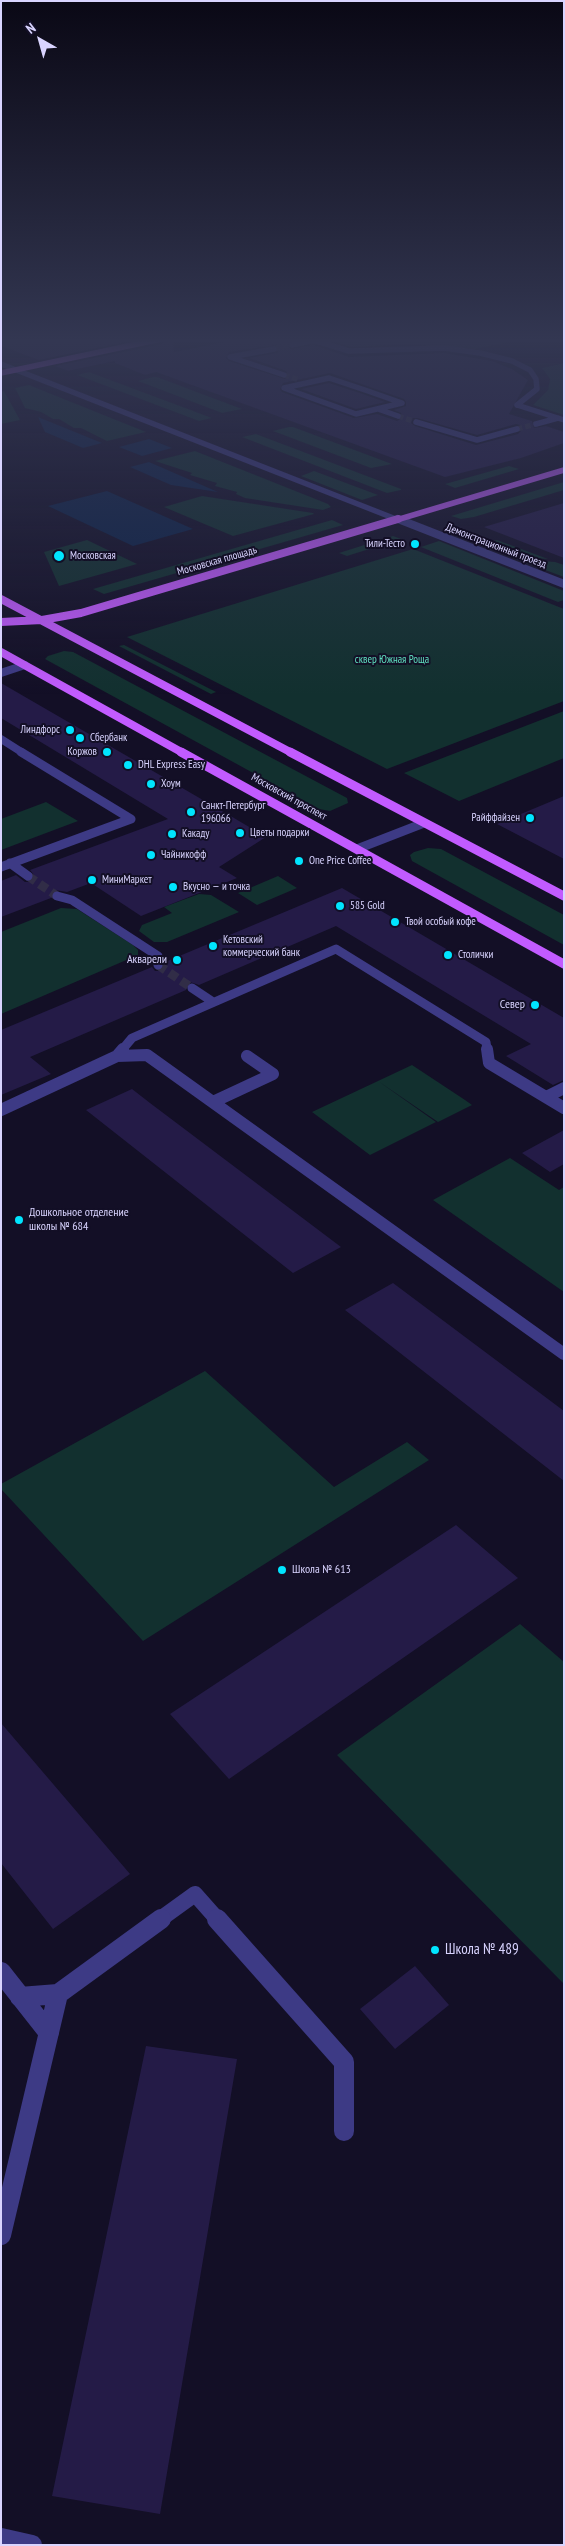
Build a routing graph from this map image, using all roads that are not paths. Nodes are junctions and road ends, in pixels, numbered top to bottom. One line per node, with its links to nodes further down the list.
1 (241, 458): 3 (street, Демонстрационный проезд)
2 (563, 470): 3 (main road, Московская площадь)
3 (398, 519): 4 (street, Демонстрационный проезд); 6 (main road, Московская площадь)
4 (564, 584)
5 (1, 599): 6 (main road)
6 (42, 620): 7 (main road); 12 (main road)
7 (1, 622)
8 (1, 652): 9 (main road, Московский проспект)
9 (25, 665): 10 (street); 13 (main road, Московский проспект)
10 (1, 673)
11 (1, 739): 14 (street)
12 (424, 823): 13 (street); 17 (main road)
13 (357, 849): 18 (main road, Московский проспект)
14 (6, 865): 15 (street)
15 (28, 876)
16 (57, 896): 19 (street)
17 (564, 896)
18 (564, 964)
19 (158, 965)
20 (192, 988): 21 (street)
21 (213, 1002): 22 (street); 25 (street)
22 (117, 1056): 26 (street); 28 (street)
23 (248, 1056): 26 (street)
24 (564, 1088): 25 (street)
25 (546, 1097): 27 (street)
26 (213, 1102): 29 (street)
27 (564, 1108)
28 (1, 1110)
29 (564, 1354)
30 (1, 1972): 32 (street)
31 (58, 1994): 32 (street); 33 (street); 34 (street)
32 (20, 1997): 33 (street)
33 (49, 2033): 35 (street)
34 (344, 2131)
35 (1, 2235)
36 (1, 2538): 37 (street)
37 (32, 2545)

